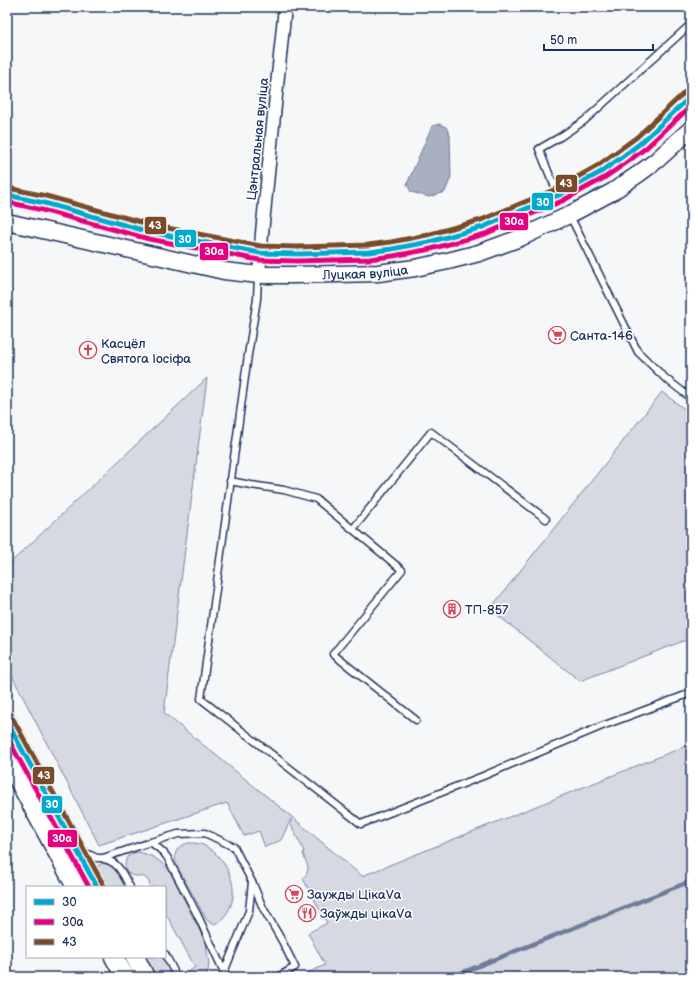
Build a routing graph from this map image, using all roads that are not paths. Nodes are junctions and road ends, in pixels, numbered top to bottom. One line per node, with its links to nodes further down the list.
1 (285, 7): 9 (street, Цэнтральная вуліца)
2 (691, 24): 6 (lane)
3 (691, 96): 6 (street, Луцкая вуліца)
4 (691, 129): 7 (street, Луцкая вуліца)
5 (7, 195): 9 (street, Луцкая вуліца)
6 (559, 195): 9 (street, Луцкая вуліца)
7 (570, 215): 10 (street, Луцкая вуліца); 11 (lane)
8 (7, 222): 10 (street, Луцкая вуліца)
9 (260, 253): 10 (street, Цэнтральная вуліца)
10 (258, 275): 12 (lane)
11 (691, 398)
12 (230, 481): 14 (lane); 15 (lane)
13 (546, 519): 14 (lane)
14 (353, 529): 16 (lane)
15 (691, 693)
16 (416, 720)
17 (7, 722): 19 (main road)
18 (7, 759): 23 (main road)
19 (66, 831): 21 (lane); 24 (main road)
20 (151, 842): 21 (lane); 22 (lane); 29 (lane)
21 (103, 858): 25 (lane)
22 (252, 882): 29 (lane); 33 (lane)
23 (75, 886)
24 (96, 886)
25 (129, 886)
26 (166, 956): 32 (lane)
27 (114, 958): 30 (main road)
28 (136, 958): 31 (main road)
29 (223, 975)
30 (124, 977)
31 (146, 977)
32 (177, 977)
33 (278, 977)

